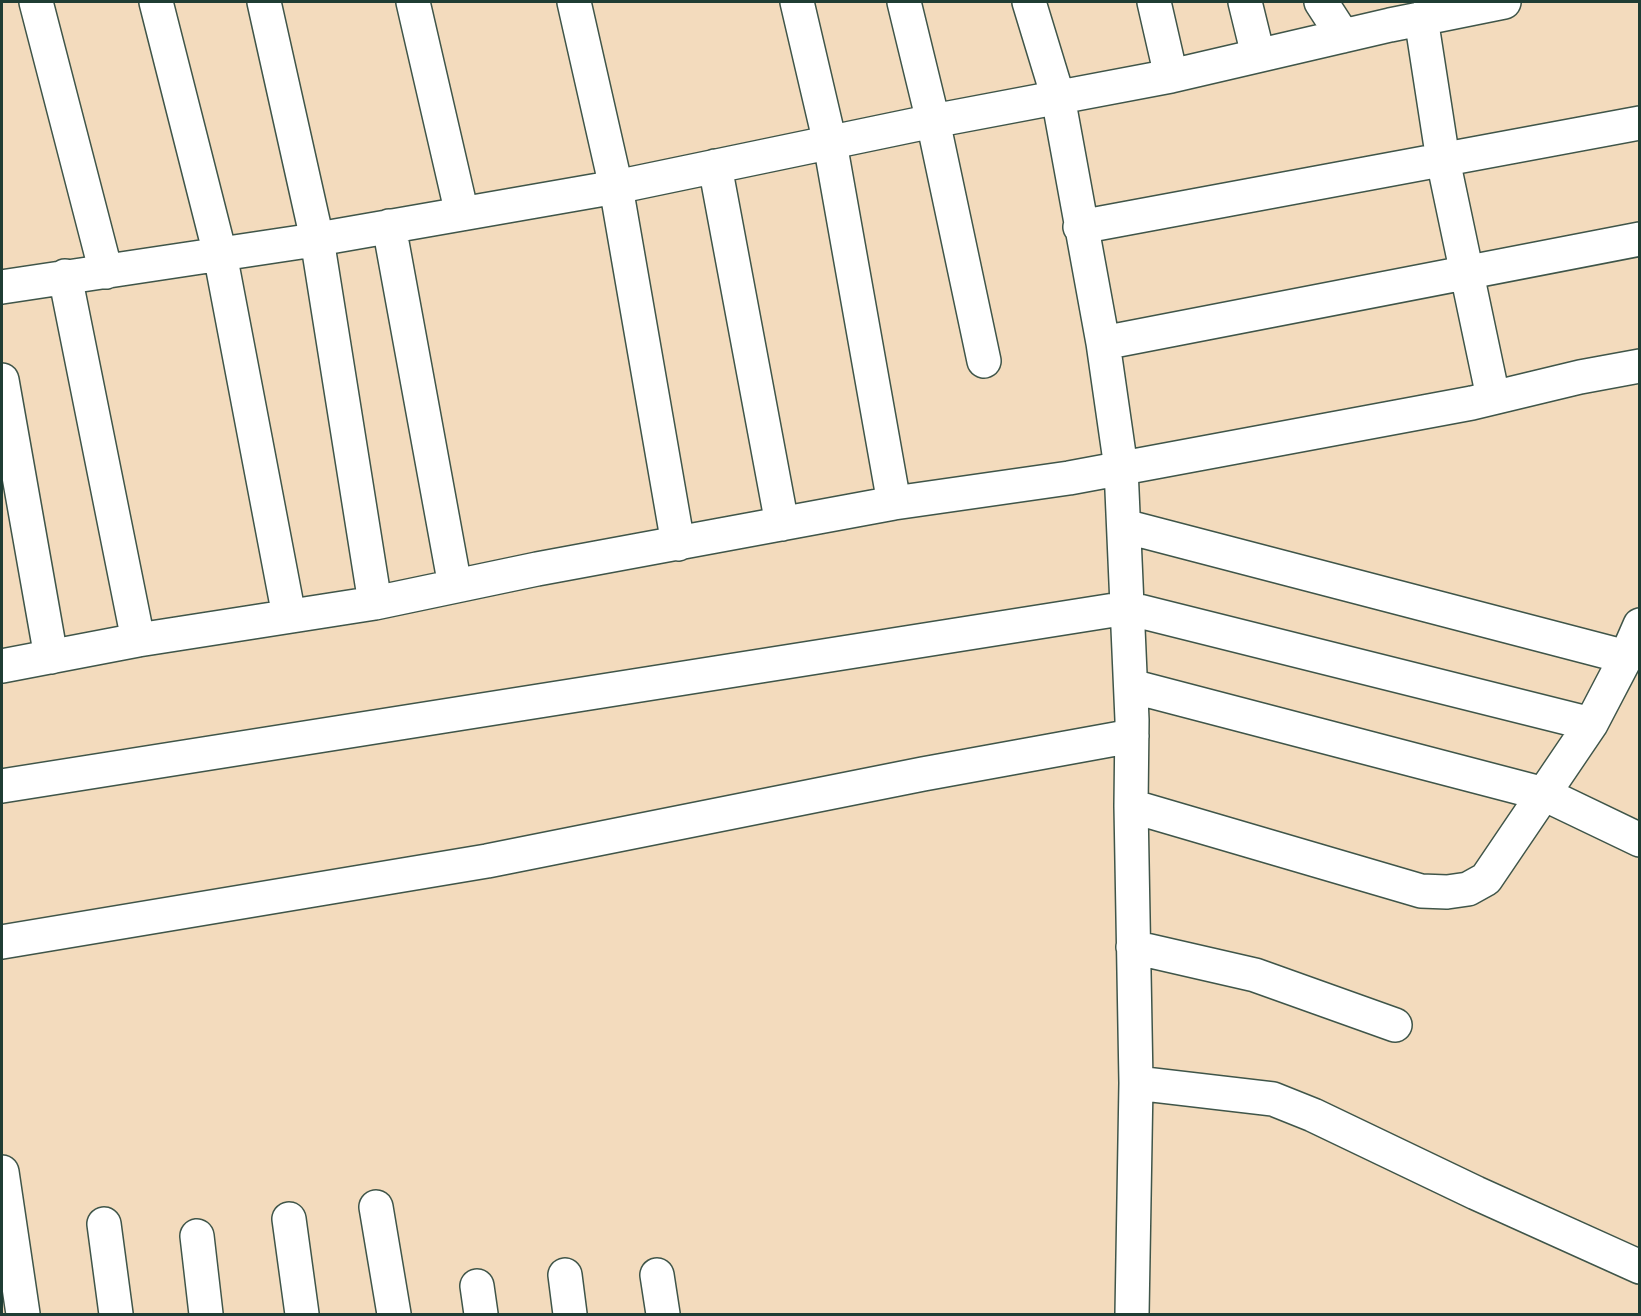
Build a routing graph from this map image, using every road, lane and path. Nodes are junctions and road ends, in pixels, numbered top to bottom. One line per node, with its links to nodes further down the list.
1 (36, 2): 30 (street)
2 (156, 2): 29 (street)
3 (264, 2): 27 (street)
4 (413, 2): 24 (street)
5 (574, 2): 23 (street)
6 (796, 2): 20 (street)
7 (904, 2): 18 (street)
8 (1029, 2): 17 (street)
9 (1154, 2): 16 (street)
10 (1245, 2): 15 (street)
11 (1321, 2): 14 (street)
12 (1504, 2): 13 (street)
13 (1422, 18): 14 (street); 21 (street)
14 (1343, 36): 15 (street)
15 (1258, 55): 16 (street)
16 (1171, 76): 17 (street)
17 (1058, 97): 18 (street); 26 (street)
18 (933, 121): 20 (street); 35 (street)
19 (1640, 123): 21 (street)
20 (830, 143): 22 (street); 40 (street)
21 (1443, 160): 26 (street); 31 (street)
22 (715, 166): 23 (street); 41 (street)
23 (616, 187): 24 (street); 43 (street)
24 (462, 214): 25 (street)
25 (388, 226): 27 (street); 44 (street)
26 (1080, 227): 34 (street)
27 (316, 239): 29 (street); 45 (street)
28 (1640, 239): 31 (street)
29 (220, 254): 30 (street); 47 (street)
30 (106, 272): 32 (street)
31 (1467, 272): 34 (street); 38 (street)
32 (65, 276): 33 (street); 49 (street)
33 (2, 287)
34 (1103, 343): 39 (street)
35 (984, 361)
36 (1639, 367): 38 (street)
37 (2, 380): 50 (street)
38 (1493, 397): 39 (street)
39 (1121, 468): 40 (street); 42 (street)
40 (894, 502): 41 (street)
41 (782, 524): 43 (street)
42 (1124, 526): 46 (street); 51 (street)
43 (678, 544): 44 (street)
44 (455, 586): 45 (street)
45 (375, 603): 47 (street)
46 (1127, 608): 53 (street); 54 (street); 56 (street)
47 (289, 616): 49 (street)
48 (1640, 625): 51 (street)
49 (138, 640): 50 (street)
50 (51, 657): 52 (street)
51 (1626, 657): 54 (street)
52 (2, 666)
53 (1131, 686): 55 (street); 57 (street)
54 (1591, 724): 57 (street)
55 (1132, 736): 58 (street); 60 (street)
56 (2, 786)
57 (1544, 794): 58 (street); 59 (street)
58 (1131, 806): 61 (street)
59 (1640, 840)
60 (2, 942)
61 (1133, 947): 62 (street); 63 (street)
62 (1395, 1025)
63 (1136, 1083): 69 (street); 79 (street)
64 (2, 1172): 72 (street)
65 (376, 1207): 76 (street)
66 (289, 1219): 75 (street)
67 (104, 1224): 73 (street)
68 (197, 1236): 74 (street)
69 (1640, 1267)
70 (565, 1275): 77 (street)
71 (657, 1275): 78 (street)
72 (23, 1314)
73 (116, 1314)
74 (206, 1314)
75 (302, 1314)
76 (393, 1314)
77 (570, 1314)
78 (663, 1314)
79 (1132, 1314)

